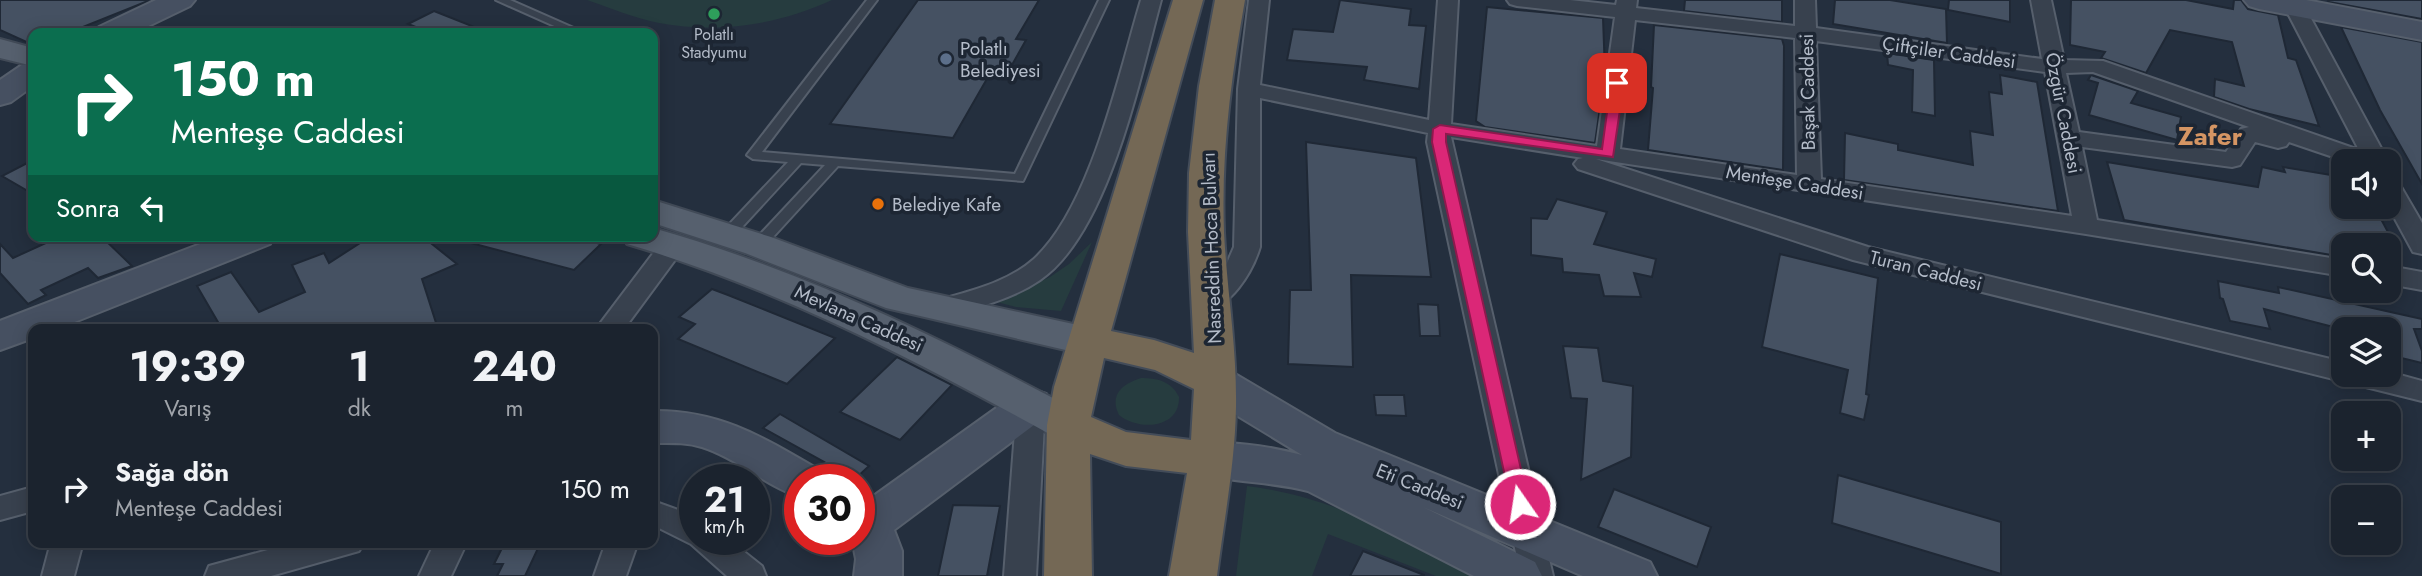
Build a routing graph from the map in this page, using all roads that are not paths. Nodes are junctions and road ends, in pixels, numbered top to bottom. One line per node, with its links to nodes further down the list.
1 (180, 0): 16 (street)
2 (501, 0): 17 (lane)
3 (872, 0): 31 (lane)
4 (1104, 0): 32 (lane)
5 (1151, 0): 46 (street)
6 (1188, 0): 51 (highway)
7 (1230, 0): 45 (highway, Nasreddin Hoca Bulvarı)
8 (1259, 0): 23 (street)
9 (1448, 0): 24 (street)
10 (1517, 0): 15 (street, Çiftçiler Caddesi)
11 (1805, 0): 19 (street, Başak Caddesi)
12 (2041, 0): 21 (street, Özgür Caddesi)
13 (2259, 0): 14 (street)
14 (2293, 3): 18 (street); 28 (street)
15 (1626, 6): 19 (street, Çiftçiler Caddesi); 30 (street)
16 (121, 28)
17 (567, 28)
18 (2422, 32)
19 (1806, 33): 21 (street, Çiftçiler Caddesi); 33 (street, Başak Caddesi)
20 (0, 48): 22 (main road)
21 (2054, 67): 25 (street, Özgür Caddesi); 27 (street, Çiftçiler Caddesi)
22 (20, 75)
23 (1249, 89): 24 (street, Menteşe Caddesi); 45 (street)
24 (1440, 129): 26 (street, Menteşe Caddesi); 65 (street)
25 (2069, 138): 29 (street); 36 (street, Özgür Caddesi)
26 (1517, 141): 30 (street, Menteşe Caddesi); 52 (street, Turan Caddesi)
27 (2331, 149)
28 (2370, 149)
29 (2331, 153)
30 (1608, 154): 33 (street, Menteşe Caddesi)
31 (798, 159): 32 (lane); 37 (lane)
32 (835, 162): 37 (lane)
33 (1810, 184): 36 (street, Menteşe Caddesi)
34 (2401, 207): 41 (street)
35 (658, 213): 37 (main road, Mevlana Caddesi)
36 (2086, 226): 42 (street, Menteşe Caddesi)
37 (742, 240): 46 (main road, Mevlana Caddesi)
38 (658, 241): 56 (main road, Mevlana Caddesi)
39 (242, 242): 47 (street)
40 (656, 242): 48 (street)
41 (2422, 246)
42 (2331, 266)
43 (2401, 277): 44 (street)
44 (2422, 281)
45 (1210, 300): 55 (highway, Nasreddin Hoca Bulvarı)
46 (941, 308): 51 (main road, Mevlana Caddesi)
47 (31, 324)
48 (613, 324)
49 (28, 325): 50 (street)
50 (0, 336)
51 (1087, 341): 55 (highway); 56 (highway)
52 (2331, 369)
53 (2401, 386): 54 (street)
54 (2422, 391)
55 (1215, 398): 58 (highway, Nasreddin Hoca Bulvarı); 65 (street, Eti Caddesi)
56 (1058, 405): 58 (highway); 62 (street); 78 (street); 79 (highway)
57 (658, 427): 59 (street)
58 (1209, 459): 80 (highway, Nasreddin Hoca Bulvarı); 81 (street, Eti Caddesi)
59 (784, 471)
60 (28, 500): 61 (street)
61 (0, 508)
62 (875, 513)
63 (658, 515): 64 (street)
64 (679, 522)
65 (1526, 530): 82 (street); 83 (street, Eti Caddesi)
66 (875, 537): 77 (street)
67 (65, 548): 72 (street)
68 (326, 548): 73 (street)
69 (448, 548): 74 (street)
70 (620, 548): 75 (street)
71 (724, 555): 76 (street)
72 (58, 576)
73 (221, 576)
74 (435, 576)
75 (610, 576)
76 (750, 576)
77 (878, 576)
78 (1020, 576)
79 (1068, 576)
80 (1193, 576)
81 (1518, 576)
82 (1537, 576)
83 (1633, 576)

